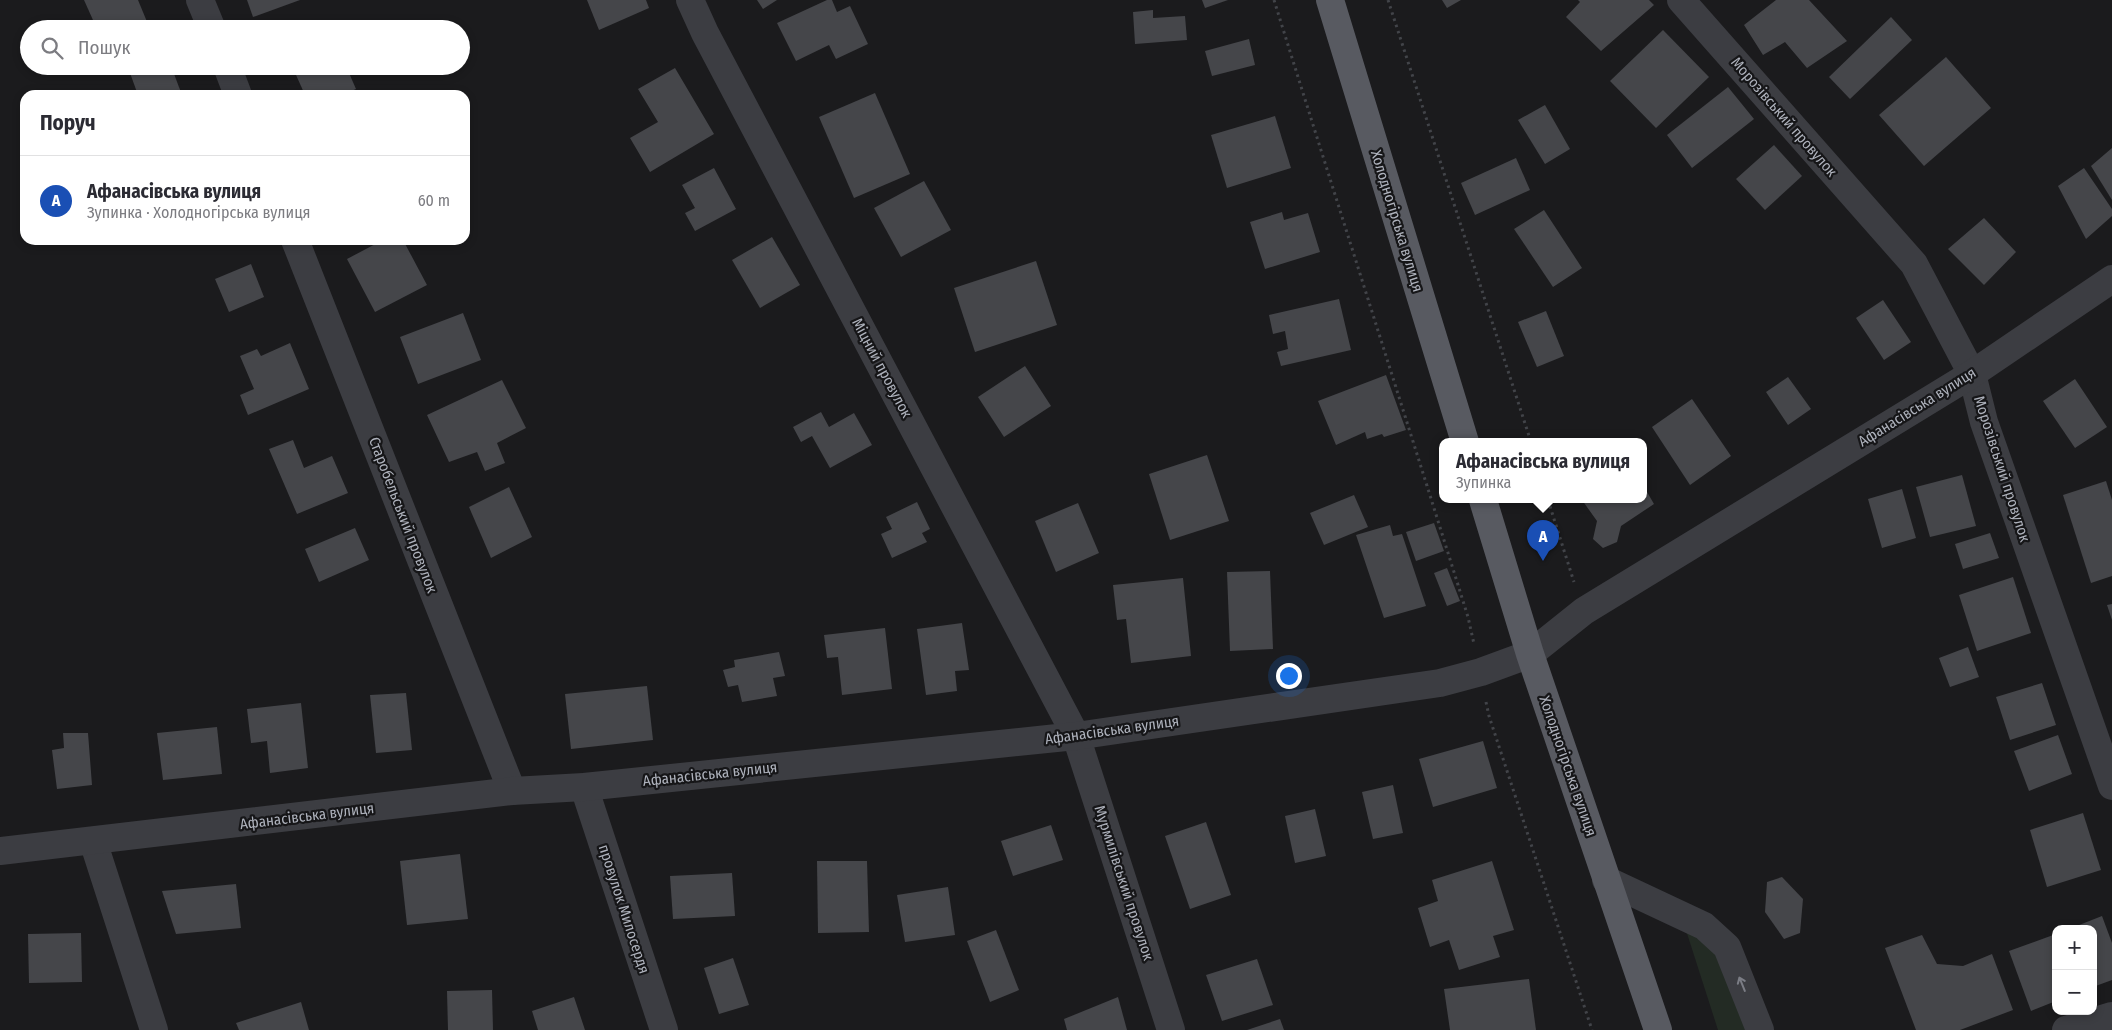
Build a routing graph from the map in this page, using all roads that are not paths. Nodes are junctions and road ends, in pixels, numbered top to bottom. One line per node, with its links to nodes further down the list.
1 (200, 0): 5 (street)
2 (690, 0): 14 (street, Міцний провулок)
3 (1330, 0): 11 (main road, Холодногірська вулиця)
4 (1681, 0): 10 (street, Морозівський провулок)
5 (208, 20)
6 (230, 75): 7 (street)
7 (236, 90)
8 (297, 245): 17 (street, Старобельський провулок)
9 (2112, 279): 10 (street, Афанасівська вулиця)
10 (1972, 374): 13 (street, Афанасівська вулиця); 15 (street, Морозівський провулок)
11 (1464, 438)
12 (1483, 503): 13 (main road, Холодногірська вулиця)
13 (1530, 654): 14 (street, Афанасівська вулиця); 20 (main road, Холодногірська вулиця)
14 (1076, 736): 16 (street, Афанасівська вулиця); 24 (street, Мурмилівський провулок)
15 (2112, 786)
16 (584, 787): 17 (street, Афанасівська вулиця); 23 (street, провулок Милосердя)
17 (512, 791): 18 (street, Афанасівська вулиця)
18 (93, 842): 19 (street, Афанасівська вулиця); 22 (street)
19 (0, 851)
20 (1606, 880): 25 (main road, Холодногірська вулиця); 26 (street, one-way to 20)
21 (2112, 1016): 27 (street)
22 (154, 1030)
23 (664, 1030)
24 (1171, 1030)
25 (1658, 1030)
26 (1760, 1030)
27 (2066, 1030)

